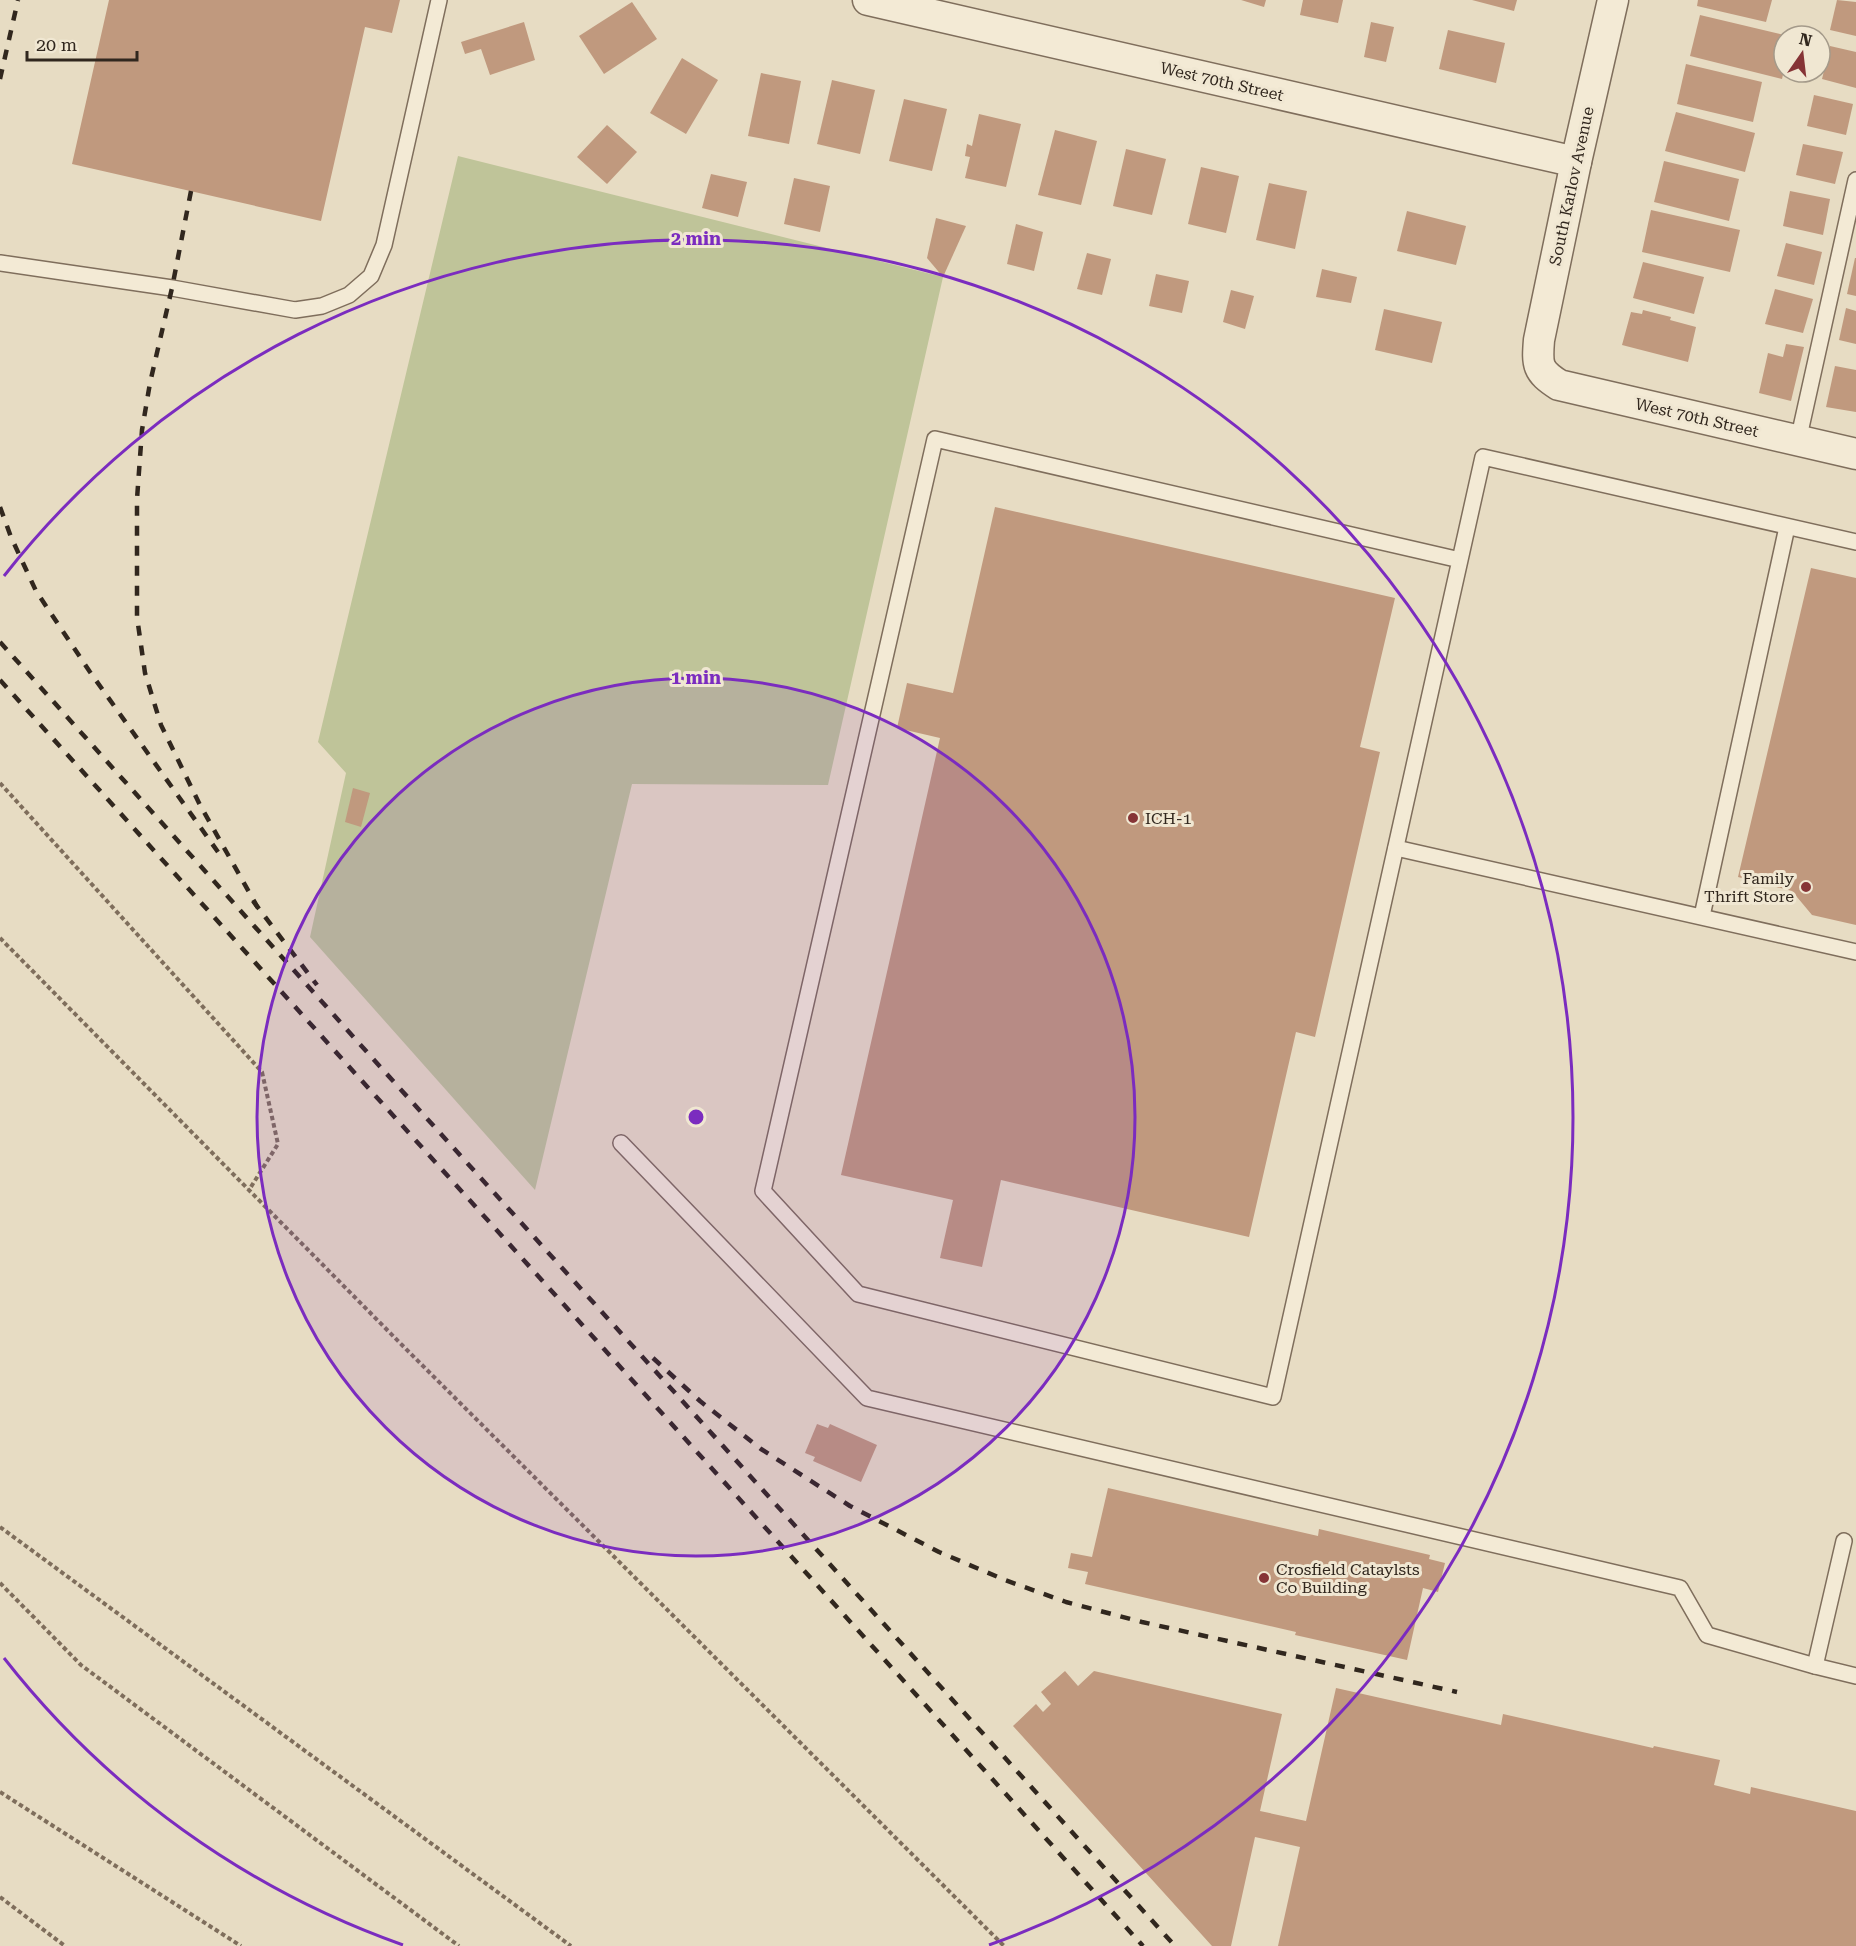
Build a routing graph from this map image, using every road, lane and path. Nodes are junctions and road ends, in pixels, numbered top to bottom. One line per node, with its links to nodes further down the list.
1 (439, 0): 6 (lane)
2 (868, 0): 4 (street, West 70th Street)
3 (1612, 0): 4 (street, South Karlov Avenue)
4 (1576, 162): 7 (street, South Karlov Avenue)
5 (1856, 180): 8 (lane)
6 (0, 263)
7 (1542, 372): 8 (street, West 70th Street)
8 (1798, 441): 9 (street, West 70th Street)
9 (1856, 454)
10 (1787, 526): 11 (lane); 12 (lane); 15 (lane)
11 (1856, 542)
12 (1460, 560): 14 (lane); 14 (lane)
13 (0, 783): 19 (path)
14 (1396, 848): 15 (lane)
15 (1702, 916): 17 (lane)
16 (0, 938): 19 (path)
17 (1856, 952)
18 (621, 1143): 23 (lane)
19 (249, 1190): 31 (path)
20 (0, 1527): 30 (path)
21 (1844, 1541): 23 (lane)
22 (0, 1583): 29 (path)
23 (1815, 1666): 24 (lane)
24 (1856, 1676)
25 (0, 1792): 28 (path)
26 (0, 1897): 27 (path)
27 (65, 1946)
28 (241, 1946)
29 (459, 1946)
30 (571, 1946)
31 (1004, 1946)

